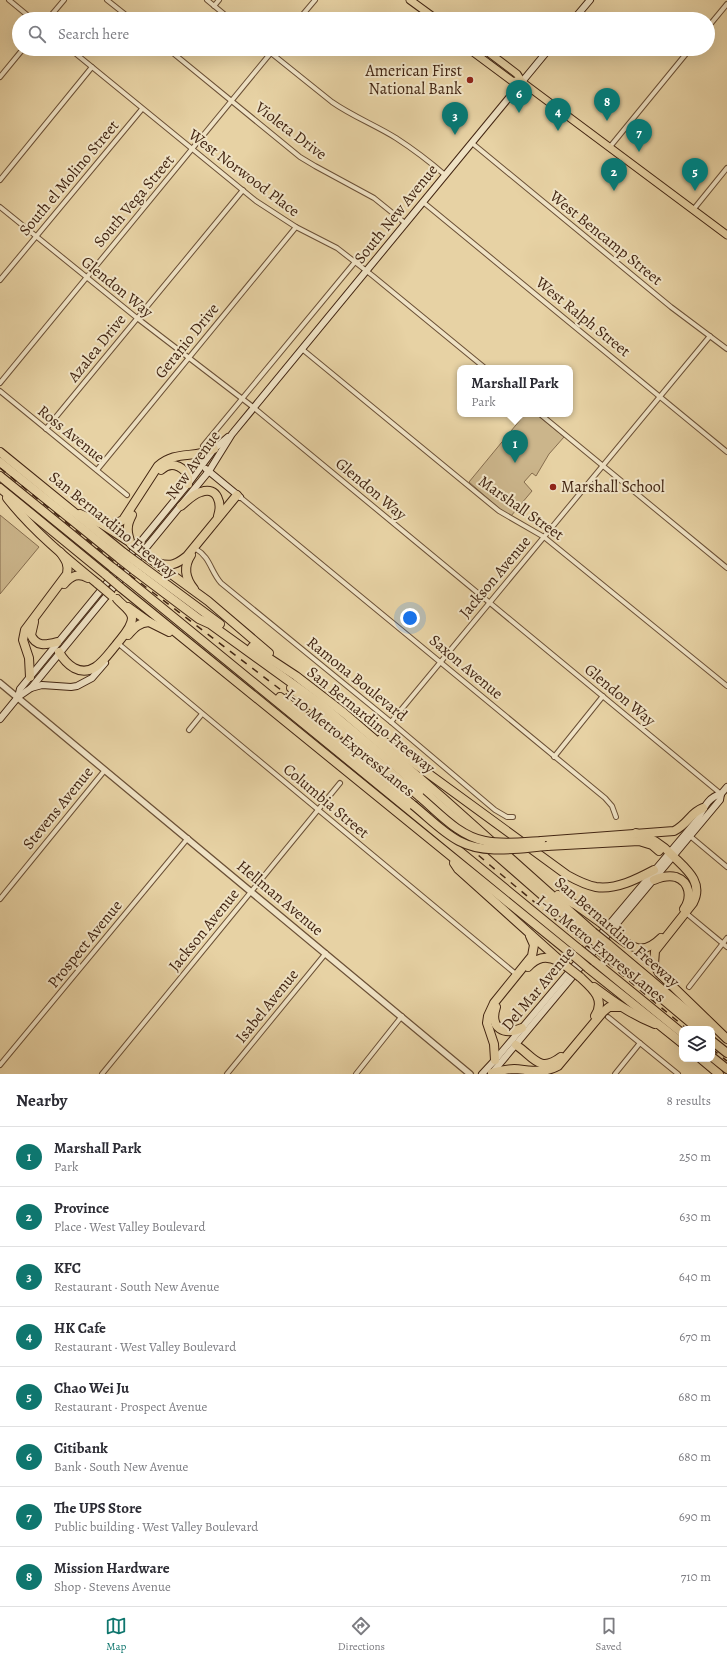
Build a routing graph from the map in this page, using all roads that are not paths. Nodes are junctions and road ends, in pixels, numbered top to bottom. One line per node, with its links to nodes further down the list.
1 (9, 0): 11 (street)
2 (64, 0): 12 (street)
3 (107, 0): 13 (street)
4 (207, 0): 10 (street)
5 (219, 0): 10 (street)
6 (315, 0): 15 (street)
7 (410, 0): 16 (main road)
8 (590, 0): 17 (main road)
9 (727, 4): 18 (street)
10 (214, 6): 14 (street)
11 (24, 12)
12 (54, 12)
13 (122, 12)
14 (221, 12)
15 (305, 12)
16 (426, 12)
17 (580, 12)
18 (715, 19)
19 (17, 56): 29 (street)
20 (79, 56): 28 (street, West Norwood Place)
21 (177, 56): 31 (street, Violeta Drive)
22 (269, 56): 31 (street, South Vega Street)
23 (275, 56): 37 (street)
24 (478, 56): 30 (main road)
25 (493, 56): 30 (main road)
26 (543, 56): 30 (main road, South New Avenue)
27 (684, 56): 34 (street)
28 (92, 67): 32 (street, West Norwood Place); 38 (street)
29 (0, 77)
30 (522, 82): 33 (main road, South New Avenue); 34 (main road)
31 (232, 101): 35 (street, South Vega Street); 43 (street, Violeta Drive)
32 (142, 109): 35 (street, West Norwood Place); 46 (street, South el Molino Street)
33 (472, 143): 37 (main road, South New Avenue); 52 (street, West Bencamp Street)
34 (609, 148): 42 (main road)
35 (192, 149): 39 (street, West Norwood Place); 49 (street, South Vega Street)
36 (727, 168): 42 (street)
37 (445, 175): 40 (main road, South New Avenue)
38 (0, 180)
39 (243, 190): 44 (street, West Norwood Place); 51 (street, Azalea Drive)
40 (423, 202): 43 (main road, South New Avenue); 59 (street, West Ralph Street)
41 (0, 207): 46 (street, Glendon Way)
42 (693, 210): 45 (main road)
43 (405, 223): 48 (main road, South New Avenue)
44 (296, 227): 47 (street, West Norwood Place); 55 (street, Geranio Drive)
45 (727, 235)
46 (36, 237): 49 (street, Glendon Way); 50 (street, South el Molino Street)
47 (355, 262): 48 (street, West Norwood Place); 60 (street)
48 (366, 271): 53 (main road, South New Avenue); 56 (street, West Norwood Place)
49 (86, 277): 51 (street, Glendon Way); 57 (street, South Vega Street)
50 (0, 280)
51 (137, 318): 55 (street, Glendon Way); 63 (street, Azalea Drive)
52 (710, 336): 54 (street, West Bencamp Street); 59 (street, Jackson Avenue)
53 (302, 349): 61 (main road, South New Avenue); 83 (street, Marshall Street)
54 (727, 349)
55 (188, 357): 60 (street, Glendon Way); 72 (street, Geranio Drive)
56 (480, 365)
57 (0, 383)
58 (0, 391): 63 (street, Ross Avenue)
59 (661, 397): 68 (street, West Ralph Street); 71 (street, Jackson Avenue)
60 (243, 400): 61 (street, Glendon Way); 65 (street)
61 (253, 407): 64 (main road); 94 (street, Glendon Way)
62 (544, 417): 71 (street)
63 (46, 428): 72 (street, Ross Avenue)
64 (232, 434): 66 (main road, New Avenue); 73 (main road, New Avenue)
65 (203, 446)
66 (214, 448): 70 (main road, New Avenue); 82 (highway)
67 (0, 452): 80 (highway, San Bernardino Freeway)
68 (727, 452)
69 (0, 462): 87 (highway)
70 (201, 465): 73 (main road, Saxon Avenue); 75 (main road, New Avenue)
71 (603, 466): 83 (street, Jackson Avenue); 90 (street)
72 (96, 470): 77 (street, Ross Avenue)
73 (209, 471): 78 (main road, Saxon Avenue); 79 (main road, New Avenue)
74 (0, 476): 95 (highway, I-10 Metro ExpressLanes, bridge)
75 (188, 484): 84 (highway); 99 (main road, New Avenue)
76 (0, 488): 86 (highway); 98 (highway, bridge)
77 (127, 495)
78 (238, 496): 81 (highway); 85 (main road); 102 (street, Saxon Avenue)
79 (181, 506): 81 (highway); 101 (main road, New Avenue)
80 (75, 512): 82 (highway); 87 (highway, San Bernardino Freeway)
81 (218, 516): 88 (highway)
82 (100, 523): 84 (highway)
83 (544, 537): 94 (street, Jackson Avenue); 106 (street, Marshall Street)
84 (131, 544): 88 (highway, bridge)
85 (196, 549): 92 (highway); 113 (street, Ramona Boulevard)
86 (60, 552): 91 (highway); 104 (highway)
87 (122, 556): 89 (highway, San Bernardino Freeway, bridge)
88 (153, 561): 92 (highway)
89 (136, 567): 96 (highway, I-10 Metro ExpressLanes); 103 (highway, San Bernardino Freeway)
90 (727, 568)
91 (98, 584): 93 (highway, bridge); 99 (highway)
92 (200, 596): 103 (highway)
93 (114, 597): 97 (highway); 101 (highway)
94 (490, 603): 102 (street, Jackson Avenue); 108 (street, Glendon Way)
95 (177, 619): 127 (highway, bridge); 143 (highway, I-10 Metro ExpressLanes)
96 (199, 619): 127 (highway, bridge); 138 (highway, I-10 Metro ExpressLanes)
97 (150, 622): 98 (highway); 100 (highway)
98 (177, 635): 128 (highway)
99 (57, 642): 104 (main road, New Avenue)
100 (120, 645): 107 (main road); 111 (street, Columbia Street)
101 (59, 652): 107 (main road, New Avenue)
102 (440, 662): 113 (street, Jackson Avenue); 115 (street, Saxon Avenue)
103 (296, 676): 110 (highway, San Bernardino Freeway)
104 (30, 677): 109 (main road, New Avenue)
105 (0, 683): 109 (street, Hellman Avenue)
106 (727, 686)
107 (31, 688): 109 (main road, New Avenue)
108 (603, 696): 115 (street); 119 (street, Glendon Way)
109 (18, 697): 112 (main road, New Avenue); 116 (street, Hellman Avenue)
110 (344, 713): 131 (highway); 133 (highway, San Bernardino Freeway)
111 (202, 714): 114 (street); 121 (street, Columbia Street)
112 (0, 719)
113 (391, 722): 122 (street, Ramona Boulevard)
114 (189, 730)
115 (554, 757): 123 (street, Saxon Avenue)
116 (105, 770): 126 (street, Hellman Avenue); 135 (street, Stevens Avenue)
117 (340, 783): 121 (street, Jackson Avenue)
118 (727, 787): 119 (main road, Del Mar Avenue)
119 (721, 794): 120 (main road, Del Mar Avenue); 125 (main road, Del Mar Avenue)
120 (703, 808): 124 (highway); 129 (main road, Del Mar Avenue)
121 (318, 810): 134 (street, Jackson Avenue); 146 (street, Columbia Street)
122 (513, 817)
123 (616, 817)
124 (636, 833): 127 (highway); 129 (highway)
125 (690, 836): 129 (main road, Del Mar Avenue); 130 (street)
126 (188, 838): 134 (street, Hellman Avenue); 167 (street, Prospect Avenue)
127 (544, 844): 129 (highway)
128 (448, 854): 137 (highway); 143 (highway)
129 (670, 854): 131 (main road, Del Mar Avenue); 132 (main road, Del Mar Avenue); 136 (highway)
130 (727, 866)
131 (654, 870): 154 (main road, Del Mar Avenue)
132 (654, 880): 133 (highway, bridge); 162 (main road, Del Mar Avenue)
133 (544, 887): 138 (highway, San Bernardino Freeway)
134 (251, 891): 144 (street, Hellman Avenue); 169 (street, Jackson Avenue)
135 (0, 899)
136 (686, 913): 140 (street); 159 (highway)
137 (528, 932): 145 (highway); 146 (highway)
138 (592, 934): 142 (highway, I-10 Metro ExpressLanes, bridge)
139 (727, 938): 140 (street)
140 (723, 943): 141 (street); 148 (street)
141 (727, 946)
142 (606, 947): 152 (highway, I-10 Metro ExpressLanes); 153 (highway, San Bernardino Freeway)
143 (576, 953): 155 (highway, bridge); 156 (highway, I-10 Metro ExpressLanes, bridge)
144 (326, 954): 150 (street, Hellman Avenue); 170 (street, Isabel Avenue)
145 (566, 966): 147 (highway, bridge); 154 (highway)
146 (517, 975): 165 (highway)
147 (580, 977): 149 (highway); 162 (highway)
148 (689, 987)
149 (620, 1007): 155 (highway); 174 (highway)
150 (402, 1016): 171 (street); 172 (street, Hellman Avenue)
151 (608, 1017): 160 (street)
152 (695, 1026)
153 (706, 1026)
154 (522, 1028): 165 (main road, Del Mar Avenue)
155 (663, 1028): 158 (highway)
156 (679, 1031)
157 (715, 1033): 159 (highway, San Bernardino Freeway)
158 (679, 1041)
159 (727, 1041)
160 (640, 1043): 175 (street); 176 (street)
161 (715, 1043): 163 (highway)
162 (516, 1045): 174 (main road, Del Mar Avenue)
163 (727, 1053)
164 (715, 1059): 168 (highway)
165 (495, 1060): 173 (main road, Del Mar Avenue)
166 (705, 1062): 177 (highway)
167 (0, 1065)
168 (727, 1069)
169 (102, 1074)
170 (227, 1074)
171 (356, 1074)
172 (470, 1074)
173 (482, 1074)
174 (491, 1074)
175 (615, 1074)
176 (678, 1074)
177 (719, 1074)

